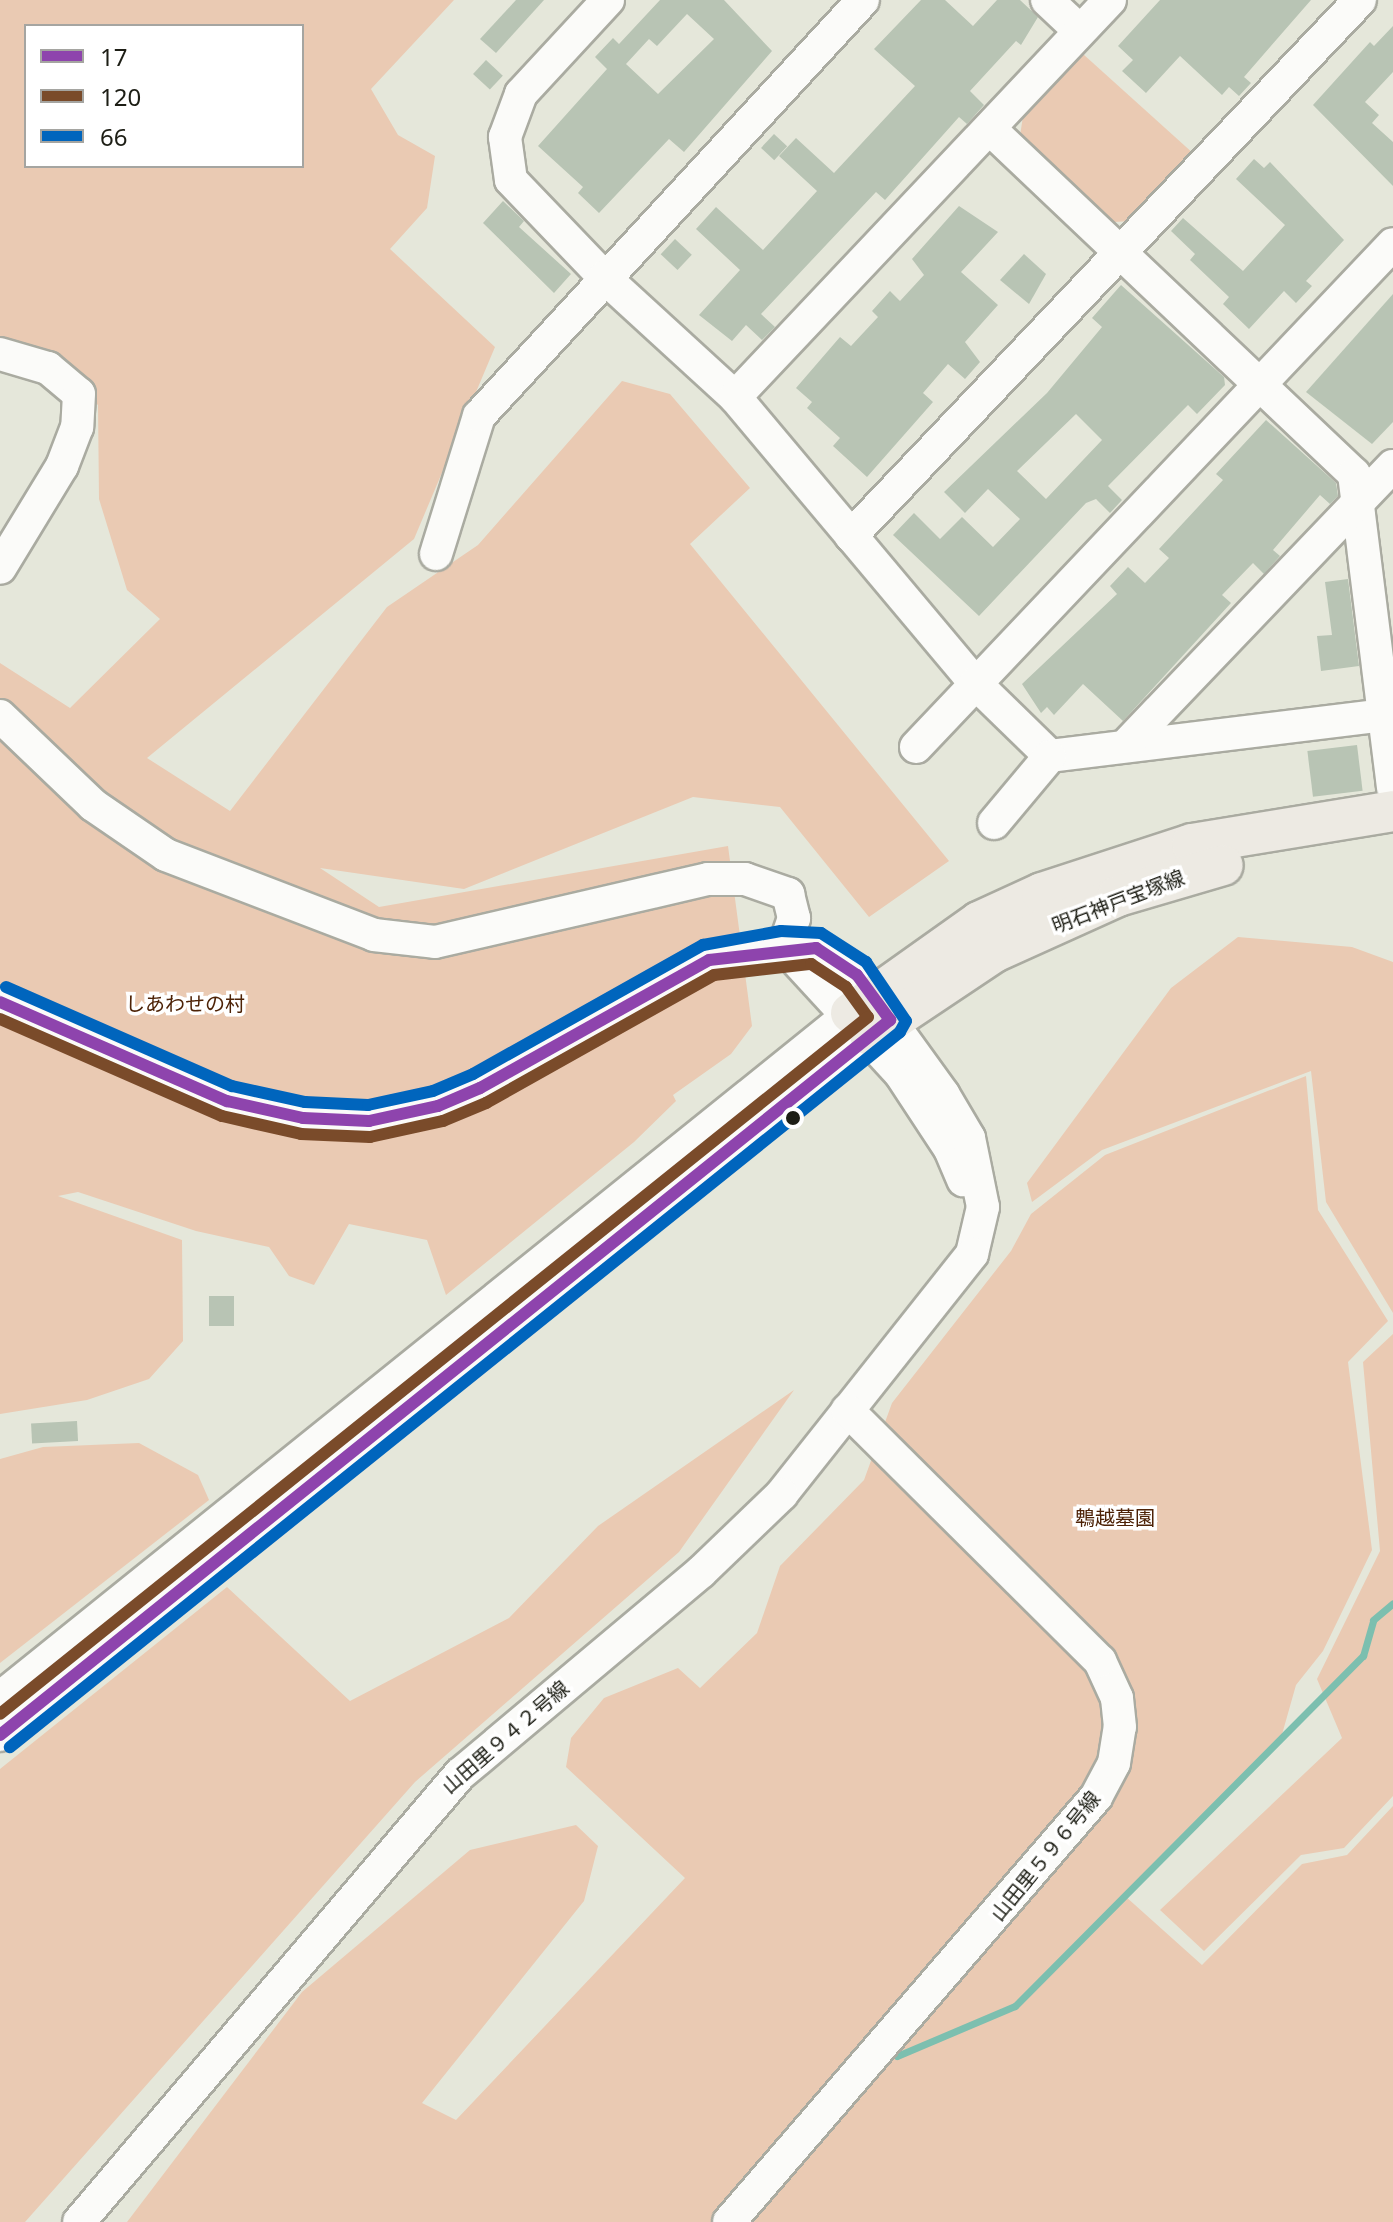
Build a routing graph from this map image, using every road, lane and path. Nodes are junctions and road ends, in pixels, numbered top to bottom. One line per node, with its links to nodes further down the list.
1 (608, 0): 10 (street)
2 (863, 0): 10 (street)
3 (1047, 0): 6 (street)
4 (1110, 0): 6 (street)
5 (1360, 0): 9 (street)
6 (1080, 31): 7 (street)
7 (990, 129): 9 (street); 13 (street)
8 (1393, 244): 12 (street)
9 (1121, 250): 12 (street); 16 (street)
10 (604, 277): 13 (street); 17 (street)
11 (0, 354): 18 (street)
12 (1260, 384): 15 (street); 19 (street)
13 (735, 397): 16 (street)
14 (1393, 466): 15 (street)
15 (1358, 503): 20 (street); 22 (street)
16 (851, 536): 19 (street)
17 (436, 554)
18 (0, 568)
19 (975, 683): 23 (street); 24 (street)
20 (1386, 714): 22 (street); 25 (street)
21 (0, 716): 29 (street)
22 (1128, 743): 24 (street)
23 (916, 747)
24 (1050, 756): 27 (street)
25 (1393, 788)
26 (1393, 811): 31 (main road, 明石神戸宝塚線)
27 (994, 823)
28 (1393, 839): 31 (main road, 明石神戸宝塚線)
29 (784, 947): 30 (street); 31 (street)
30 (0, 1002)
31 (871, 1016): 32 (street, 山田里９４２号線); 33 (street); 34 (street)
32 (847, 1410): 35 (street, 山田里９４２号線); 36 (street, 山田里５９６号線)
33 (0, 1698)
34 (0, 1735)
35 (79, 2222)
36 (729, 2222)

